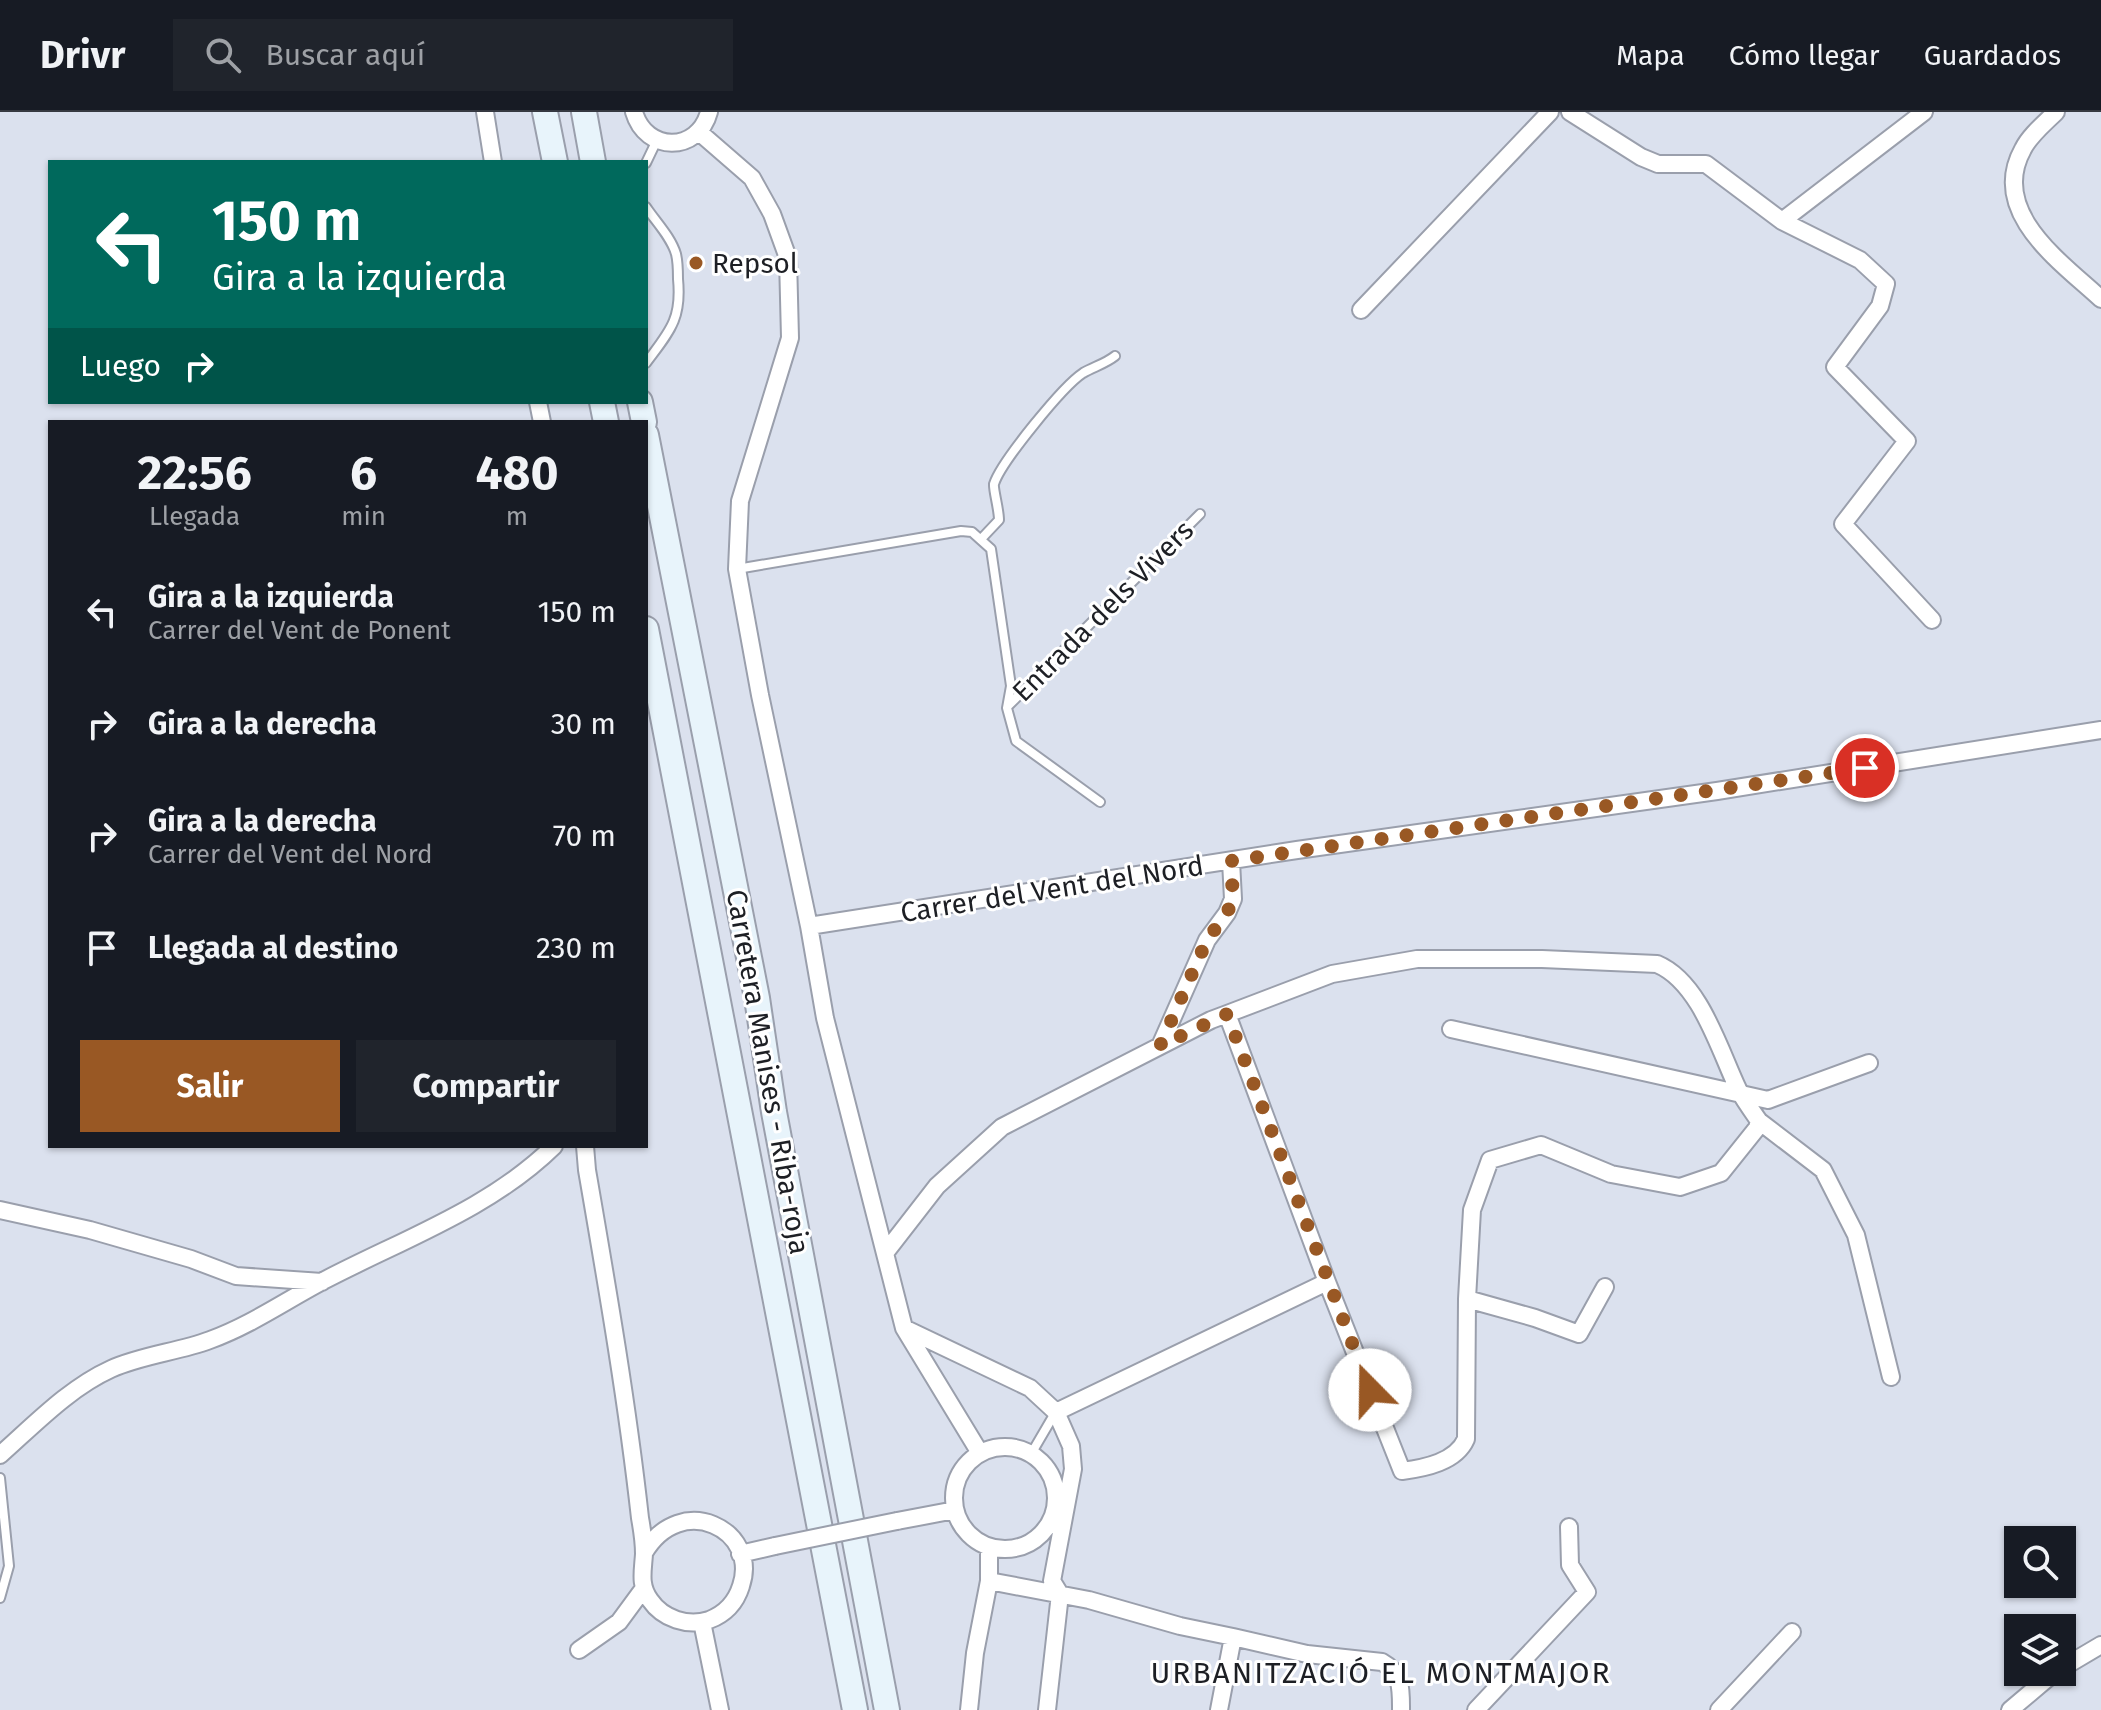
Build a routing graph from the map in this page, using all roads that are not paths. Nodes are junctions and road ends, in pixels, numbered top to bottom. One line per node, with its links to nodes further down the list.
1 (485, 112): 12 (street)
2 (545, 112): 13 (main road)
3 (584, 112): 14 (main road)
4 (634, 112): 11 (street)
5 (709, 112): 10 (street)
6 (1550, 112): 19 (street)
7 (1924, 112): 17 (street)
8 (2056, 112): 18 (street)
9 (1581, 114): 17 (street)
10 (699, 132): 11 (street); 25 (street)
11 (657, 140): 15 (lane)
12 (493, 160)
13 (555, 160)
14 (593, 160)
15 (647, 160)
16 (648, 210): 21 (lane)
17 (1782, 221): 26 (street)
18 (2101, 299)
19 (1361, 310)
20 (1115, 356): 24 (lane)
21 (648, 360)
22 (648, 445): 72 (main road, Carretera Manises - Riba-roja)
23 (1200, 514): 28 (lane, Entrada dels Vivers)
24 (982, 538): 25 (lane); 28 (lane)
25 (737, 569): 32 (street)
26 (1932, 620)
27 (648, 639): 71 (main road, Carretera Manises - Riba-roja)
28 (1007, 708): 30 (lane)
29 (2101, 730): 31 (street, Carrer del Vent del Nord)
30 (1100, 802)
31 (1231, 861): 32 (street, Carrer del Vent del Nord); 35 (street)
32 (809, 926): 42 (street)
33 (1227, 1014): 35 (street); 37 (street); 44 (street)
34 (1451, 1029): 37 (street)
35 (1160, 1046): 42 (street)
36 (1869, 1063): 37 (street)
37 (1741, 1093): 38 (street)
38 (1759, 1121): 46 (street); 48 (street)
39 (551, 1148): 43 (street)
40 (585, 1148): 57 (street)
41 (0, 1210): 43 (street)
42 (885, 1253): 47 (street)
43 (322, 1282): 52 (street)
44 (1327, 1282): 46 (street); 49 (street)
45 (1605, 1287): 46 (street)
46 (1467, 1299)
47 (904, 1328): 49 (street); 50 (street)
48 (1891, 1377)
49 (1056, 1412): 51 (lane); 61 (street)
50 (980, 1453): 51 (street); 54 (street)
51 (1031, 1454): 56 (street)
52 (0, 1455)
53 (0, 1478): 62 (lane)
54 (955, 1510): 56 (street); 58 (street, bridge)
55 (1569, 1527): 77 (street)
56 (989, 1547): 59 (street)
57 (644, 1553): 58 (street); 60 (street)
58 (740, 1554): 63 (street)
59 (989, 1581): 61 (street); 73 (street)
60 (644, 1588): 63 (street); 67 (street)
61 (1060, 1594): 65 (street); 74 (street)
62 (0, 1598)
63 (702, 1622): 70 (street)
64 (1792, 1632): 78 (street)
65 (1233, 1637): 75 (street); 76 (street)
66 (2101, 1645): 68 (street)
67 (579, 1650)
68 (2076, 1660)
69 (2038, 1686): 79 (street)
70 (720, 1710)
71 (855, 1710)
72 (887, 1710)
73 (969, 1710)
74 (1047, 1710)
75 (1219, 1710)
76 (1401, 1710)
77 (1476, 1710)
78 (1719, 1710)
79 (2010, 1710)

